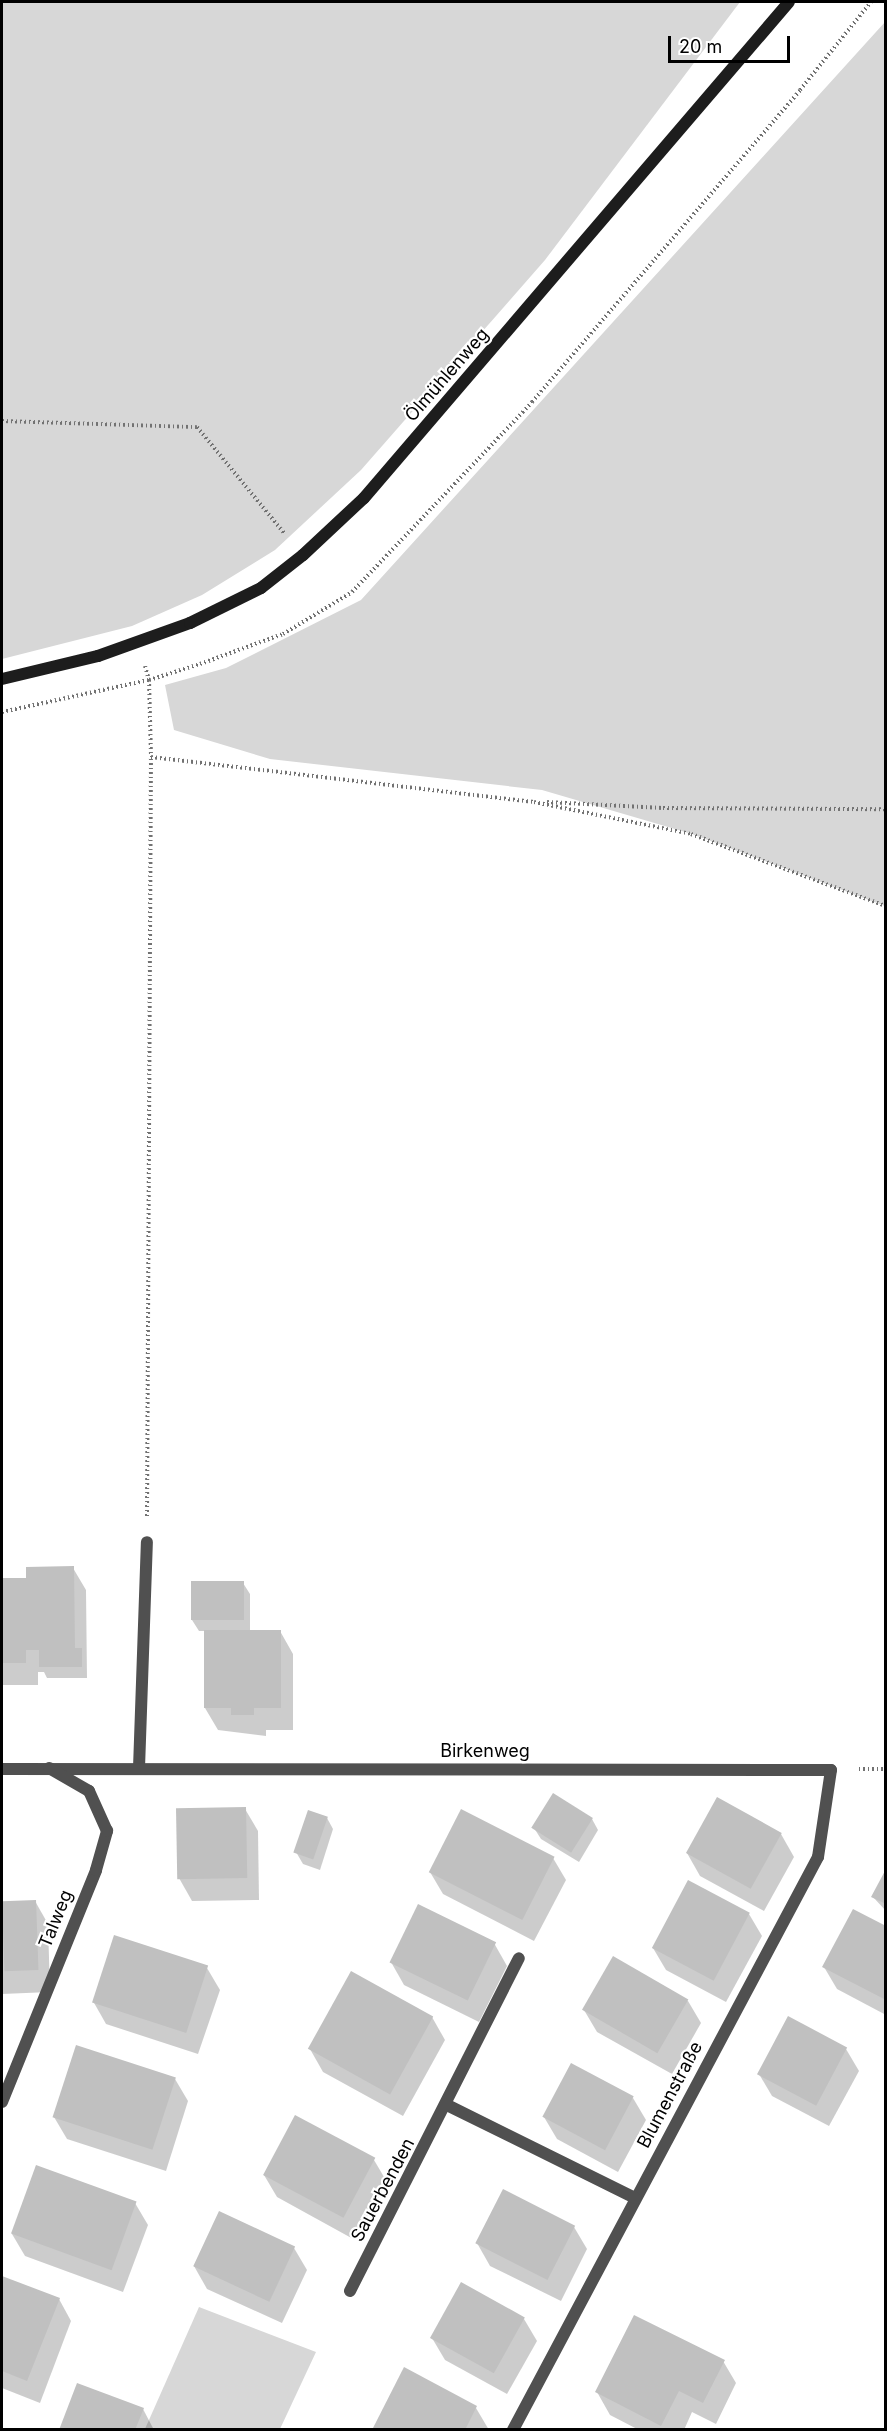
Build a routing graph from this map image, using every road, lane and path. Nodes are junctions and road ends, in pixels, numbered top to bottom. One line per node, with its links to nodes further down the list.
1 (789, 2): 4 (main road, Ölmühlenweg)
2 (871, 2): 6 (path)
3 (2, 421): 4 (path)
4 (303, 555): 5 (main road, Ölmühlenweg)
5 (2, 679)
6 (149, 680): 7 (path); 8 (path)
7 (2, 712)
8 (151, 757): 9 (path); 12 (path)
9 (534, 802): 10 (path); 11 (path)
10 (885, 809)
11 (885, 906)
12 (147, 1542): 14 (street)
13 (49, 1768): 14 (street, Birkenweg); 15 (street, Birkenweg); 18 (street, Talweg)
14 (139, 1768): 16 (street, Birkenweg)
15 (2, 1769)
16 (831, 1770): 20 (street, Blumenstraße)
17 (519, 1958): 19 (street, Sauerbenden)
18 (2, 2102)
19 (447, 2105): 20 (street); 21 (street, Sauerbenden)
20 (635, 2198): 22 (street, Blumenstraße)
21 (350, 2291)
22 (513, 2430)

